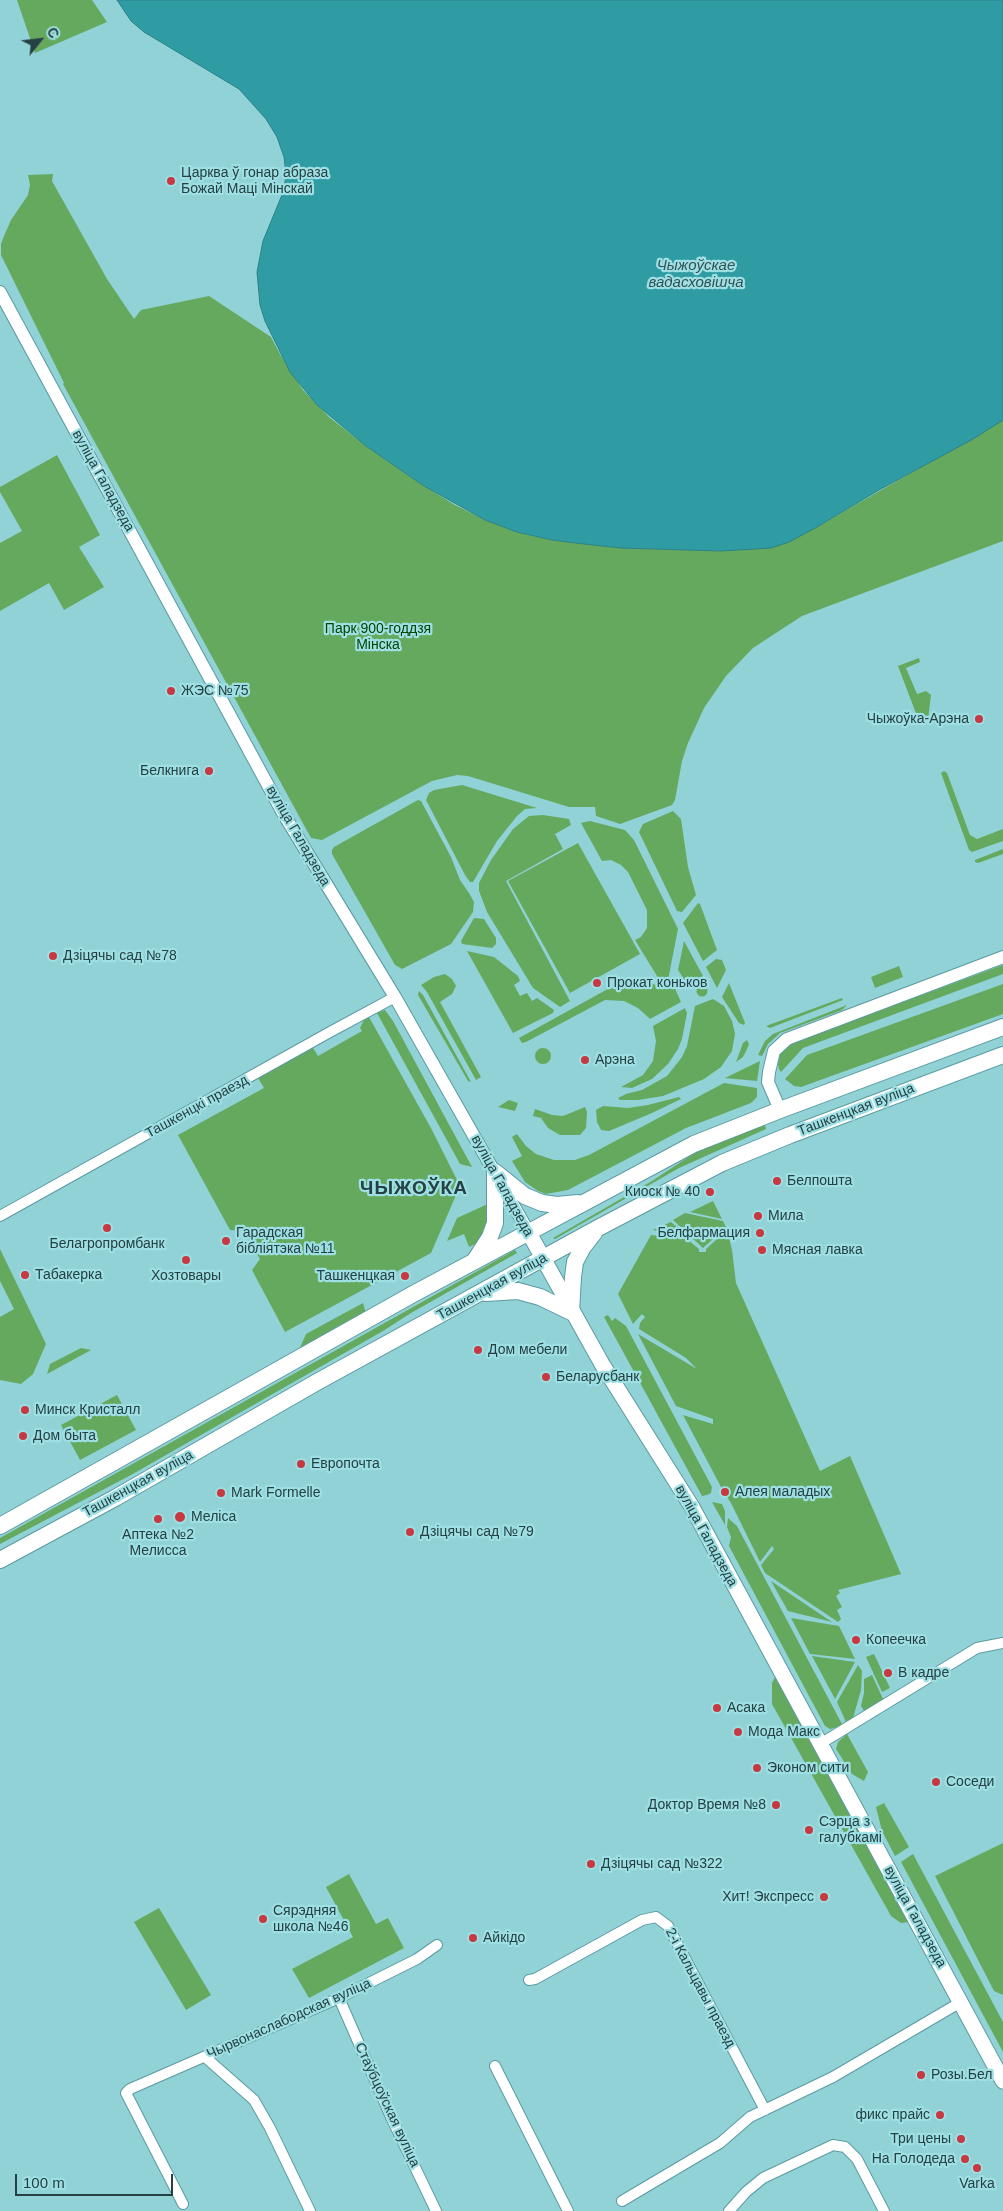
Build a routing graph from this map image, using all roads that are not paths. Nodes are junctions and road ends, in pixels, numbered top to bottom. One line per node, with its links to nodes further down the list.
1 (0, 292): 3 (street, вуліца Галадзеда)
2 (1003, 957): 6 (street)
3 (395, 998): 8 (street, вуліца Галадзеда); 10 (street, Ташкенцкі праезд)
4 (1003, 1027): 6 (main road, Ташкенцкая вуліца)
5 (1003, 1055): 7 (main road, Ташкенцкая вуліца)
6 (780, 1110): 7 (main road); 9 (main road, Ташкенцкая вуліца)
7 (790, 1135): 11 (main road, Ташкенцкая вуліца)
8 (495, 1172): 9 (main road); 12 (street, вуліца Галадзеда); 14 (main road)
9 (587, 1203): 12 (main road, Ташкенцкая вуліца)
10 (0, 1216)
11 (598, 1228): 13 (main road, Ташкенцкая вуліца); 16 (main road)
12 (529, 1233): 13 (main road, вуліца Галадзеда); 14 (main road, Ташкенцкая вуліца)
13 (543, 1259): 15 (main road, Ташкенцкая вуліца); 16 (main road, вуліца Галадзеда)
14 (474, 1262): 17 (main road, Ташкенцкая вуліца)
15 (477, 1295): 16 (main road); 18 (main road, Ташкенцкая вуліца)
16 (571, 1312): 20 (main road, вуліца Галадзеда)
17 (0, 1526)
18 (0, 1560)
19 (1003, 1643): 20 (street)
20 (820, 1744): 24 (main road, вуліца Галадзеда)
21 (437, 1945): 23 (street, Чырвонаслабодская вуліца)
22 (529, 1980): 28 (street, 2-і Кальцавы праезд)
23 (339, 1998): 25 (street, Чырвонаслабодская вуліца); 32 (street, Стаўбцоўская вуліца)
24 (961, 2002): 27 (main road, вуліца Галадзеда); 28 (street)
25 (205, 2057): 30 (street, Чырвонаслабодская вуліца); 31 (street)
26 (495, 2066): 33 (street)
27 (1003, 2079)
28 (765, 2110): 29 (street)
29 (622, 2201)
30 (183, 2204)
31 (310, 2211)
32 (436, 2211)
33 (568, 2211)
34 (729, 2211): 35 (street)
35 (884, 2211)

